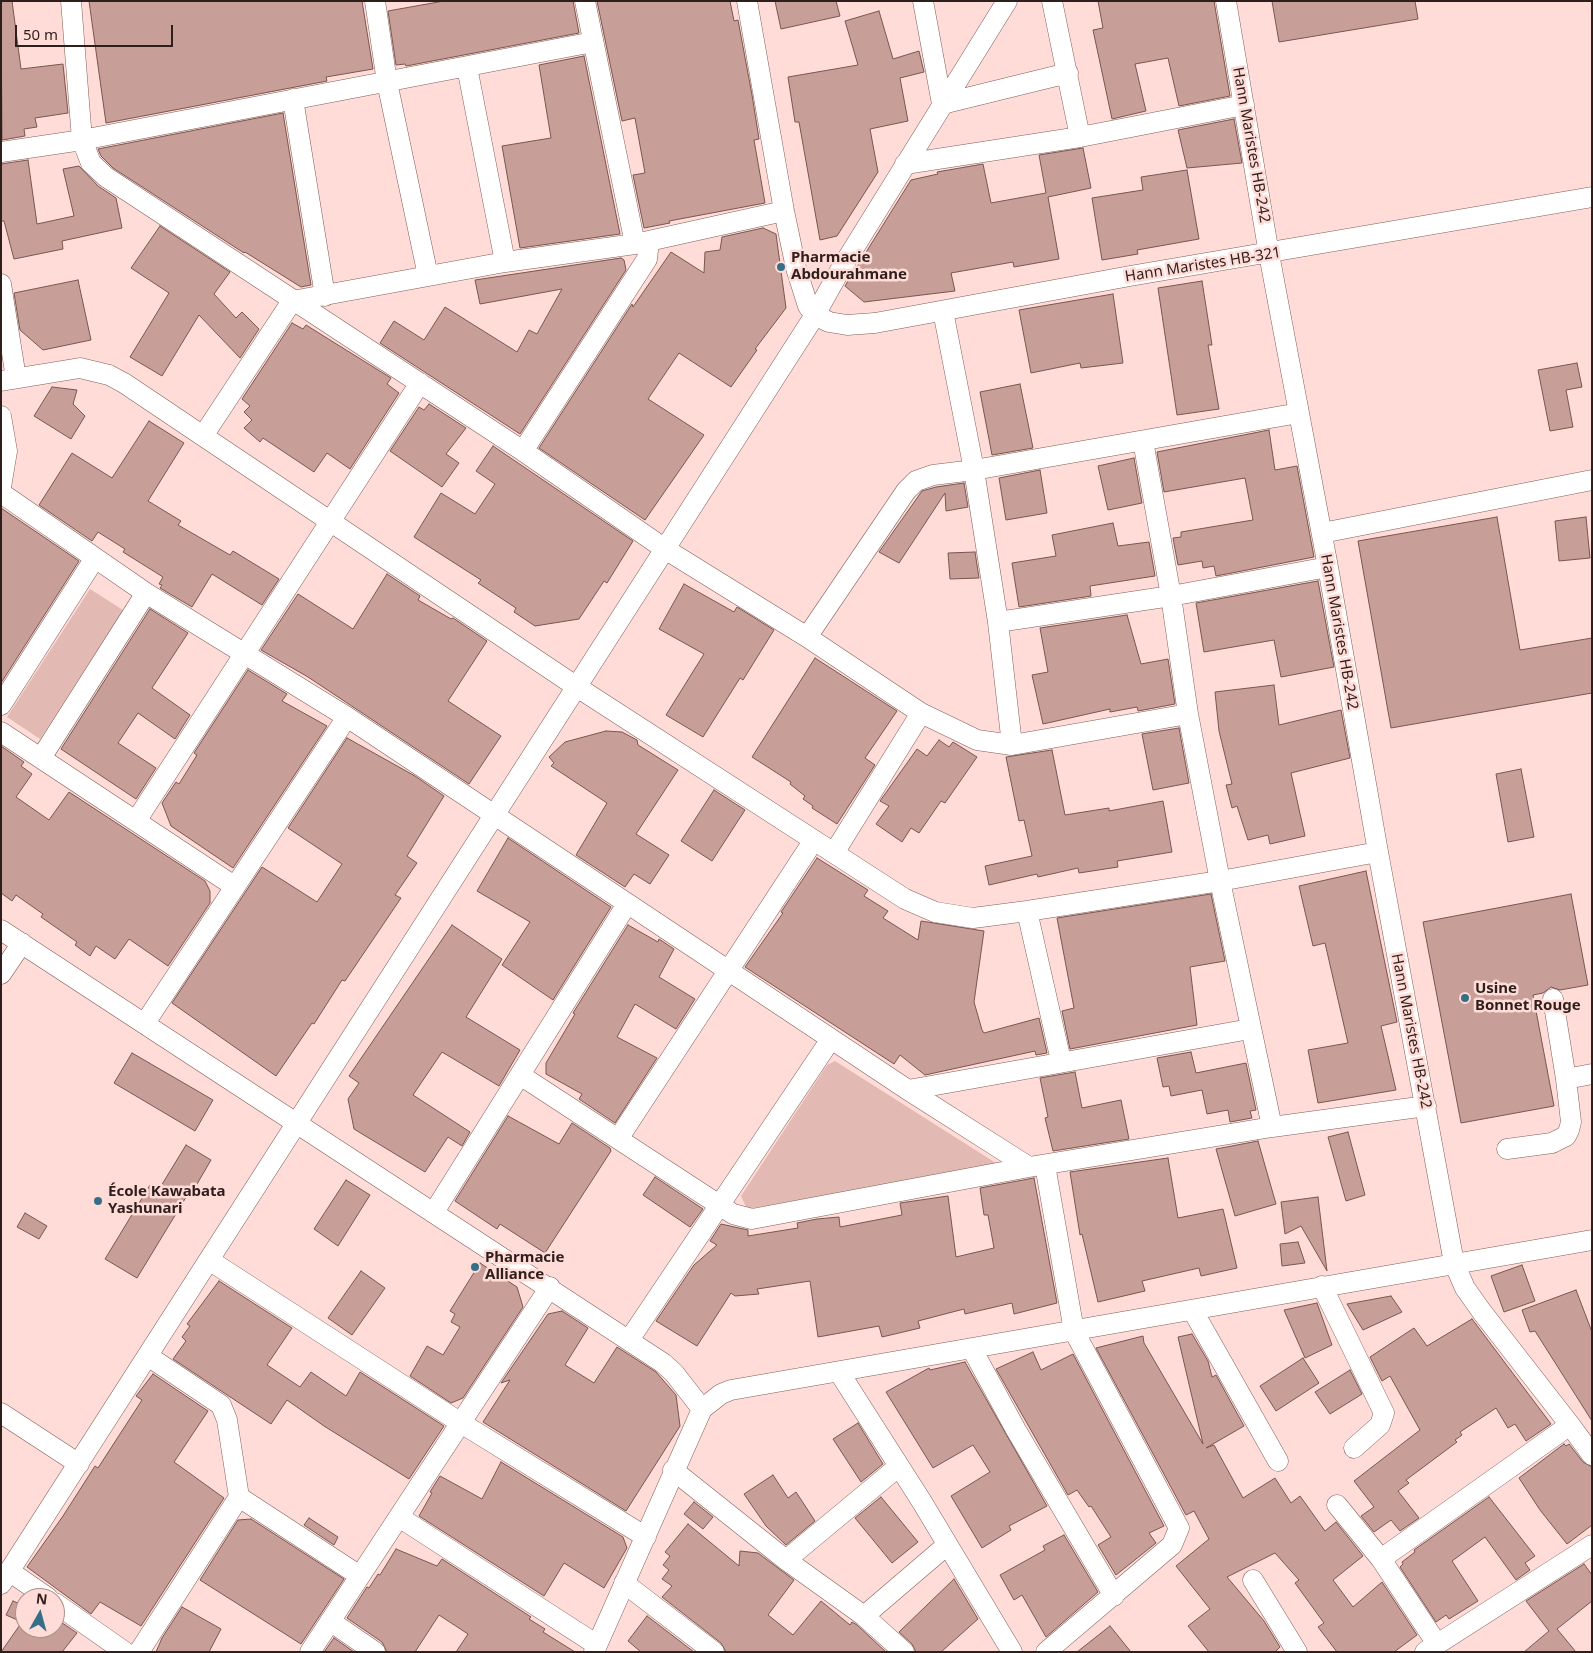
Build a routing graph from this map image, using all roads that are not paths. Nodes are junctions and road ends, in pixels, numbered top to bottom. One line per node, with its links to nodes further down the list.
1 (70, 1): 17 (street)
2 (375, 1): 12 (street)
3 (585, 1): 9 (street)
4 (747, 1): 21 (street)
5 (923, 1): 14 (street)
6 (1007, 1): 14 (street)
7 (1052, 1): 11 (street)
8 (1226, 1): 15 (street, Hann Maristes HB-242)
9 (593, 42): 10 (street); 22 (street)
10 (467, 67): 12 (street); 24 (street)
11 (1068, 73): 14 (street); 16 (street)
12 (387, 82): 13 (street); 25 (street)
13 (293, 98): 17 (street); 27 (street)
14 (942, 104): 19 (street)
15 (1244, 105): 16 (street); 23 (street, Hann Maristes HB-242)
16 (1080, 137): 19 (street)
17 (82, 140): 18 (street); 28 (street)
18 (1, 152)
19 (905, 164): 30 (street)
20 (1592, 197): 23 (street, Hann Maristes HB-321)
21 (784, 211): 22 (street); 30 (street)
22 (642, 242): 24 (street); 37 (street)
23 (1269, 254): 29 (street, Hann Maristes HB-321); 33 (street, Hann Maristes HB-242)
24 (505, 262): 25 (street)
25 (428, 276): 27 (street)
26 (1, 284): 31 (street)
27 (325, 296): 28 (street)
28 (292, 301): 32 (street); 35 (street)
29 (943, 311): 30 (street, Hann Maristes HB-321); 38 (street)
30 (815, 315): 44 (street)
31 (9, 380): 35 (street)
32 (420, 383): 37 (street); 42 (street)
33 (1299, 413): 36 (street); 43 (street, Hann Maristes HB-242)
34 (1, 416): 40 (street)
35 (203, 436): 42 (street)
36 (1143, 441): 38 (street); 48 (street)
37 (523, 451): 44 (street)
38 (974, 470): 49 (street); 50 (street)
39 (1592, 480): 43 (street)
40 (1, 487)
41 (1, 494): 45 (street)
42 (330, 521): 51 (street); 52 (street)
43 (1322, 533): 46 (street, Hann Maristes HB-242)
44 (666, 549): 50 (street); 52 (street)
45 (95, 558): 47 (street); 53 (street)
46 (1328, 567): 48 (street); 63 (street, Hann Maristes HB-242)
47 (146, 593): 51 (street); 59 (street)
48 (1171, 596): 49 (street); 55 (street)
49 (998, 622): 58 (street)
50 (807, 637): 54 (street)
51 (243, 654): 56 (street); 61 (street)
52 (577, 686): 60 (street); 62 (street)
53 (1, 705)
54 (921, 713): 58 (street); 64 (street)
55 (1188, 714): 58 (street); 65 (street)
56 (346, 717): 60 (street); 66 (street)
57 (1, 732): 59 (street)
58 (1012, 745)
59 (41, 758): 61 (street)
60 (494, 817): 67 (street); 83 (street)
61 (136, 821): 66 (street)
62 (814, 840): 64 (street); 71 (street)
63 (1378, 852): 65 (street); 82 (street, Hann Maristes HB-242)
64 (834, 853): 68 (street)
65 (1220, 881): 68 (street); 75 (street)
66 (234, 886): 74 (street)
67 (626, 904): 71 (street); 79 (street)
68 (1027, 911): 77 (street)
69 (1, 930): 70 (street)
70 (22, 943): 72 (street); 74 (street)
71 (728, 971): 76 (street); 85 (street)
72 (1, 974)
73 (1554, 999): 80 (street)
74 (145, 1023): 83 (street)
75 (1250, 1029): 77 (street); 84 (street)
76 (831, 1039): 81 (street); 88 (street)
77 (1061, 1062): 81 (street)
78 (1592, 1074): 80 (street)
79 (520, 1075): 85 (street); 89 (street)
80 (1566, 1079): 86 (street)
81 (908, 1090): 87 (street)
82 (1426, 1106): 84 (street); 92 (street, Hann Maristes HB-242)
83 (298, 1122): 89 (street); 91 (street)
84 (1272, 1127): 87 (street)
85 (618, 1139): 88 (street)
86 (1507, 1149)
87 (1037, 1166): 88 (street); 96 (street)
88 (721, 1205): 97 (street)
89 (434, 1212): 94 (street)
90 (1592, 1240): 92 (street)
91 (209, 1260): 99 (street); 103 (street)
92 (1454, 1263): 93 (street); 104 (street, Hann Maristes HB-242)
93 (1322, 1286): 95 (street); 105 (street)
94 (550, 1287): 97 (street); 103 (street)
95 (1193, 1311): 96 (street); 107 (street)
96 (1074, 1332): 98 (street); 124 (street)
97 (629, 1340): 101 (street)
98 (972, 1349): 100 (street); 124 (street)
99 (148, 1356): 108 (street); 111 (street)
100 (840, 1372): 101 (street); 109 (street)
101 (702, 1410): 110 (street)
102 (1, 1413): 108 (street)
103 (461, 1422): 113 (street); 114 (street)
104 (1570, 1425): 106 (street, Hann Maristes HB-242); 117 (street)
105 (1354, 1448)
106 (1592, 1456)
107 (1278, 1460)
108 (79, 1464): 120 (street)
109 (898, 1467): 115 (street); 118 (street)
110 (673, 1470): 114 (street); 118 (street)
111 (240, 1497): 119 (street); 131 (street)
112 (1337, 1505): 117 (street)
113 (399, 1517): 119 (street); 129 (street)
114 (646, 1537): 122 (street)
115 (947, 1545): 126 (street); 136 (street)
116 (1592, 1545): 128 (street)
117 (1381, 1559): 128 (street)
118 (786, 1560): 126 (street)
119 (360, 1576): 127 (street)
120 (5, 1578): 123 (street)
121 (1253, 1580): 138 (street)
122 (624, 1583): 129 (street); 134 (street)
123 (26, 1588)
124 (1114, 1596): 137 (street)
125 (65, 1610): 130 (street)
126 (864, 1616): 135 (street)
127 (330, 1621): 132 (street); 133 (street)
128 (1431, 1648)
129 (596, 1649)
130 (125, 1652)
131 (139, 1652)
132 (310, 1652)
133 (375, 1652)
134 (714, 1652)
135 (904, 1652)
136 (1012, 1652)
137 (1046, 1652)
138 (1297, 1652)

